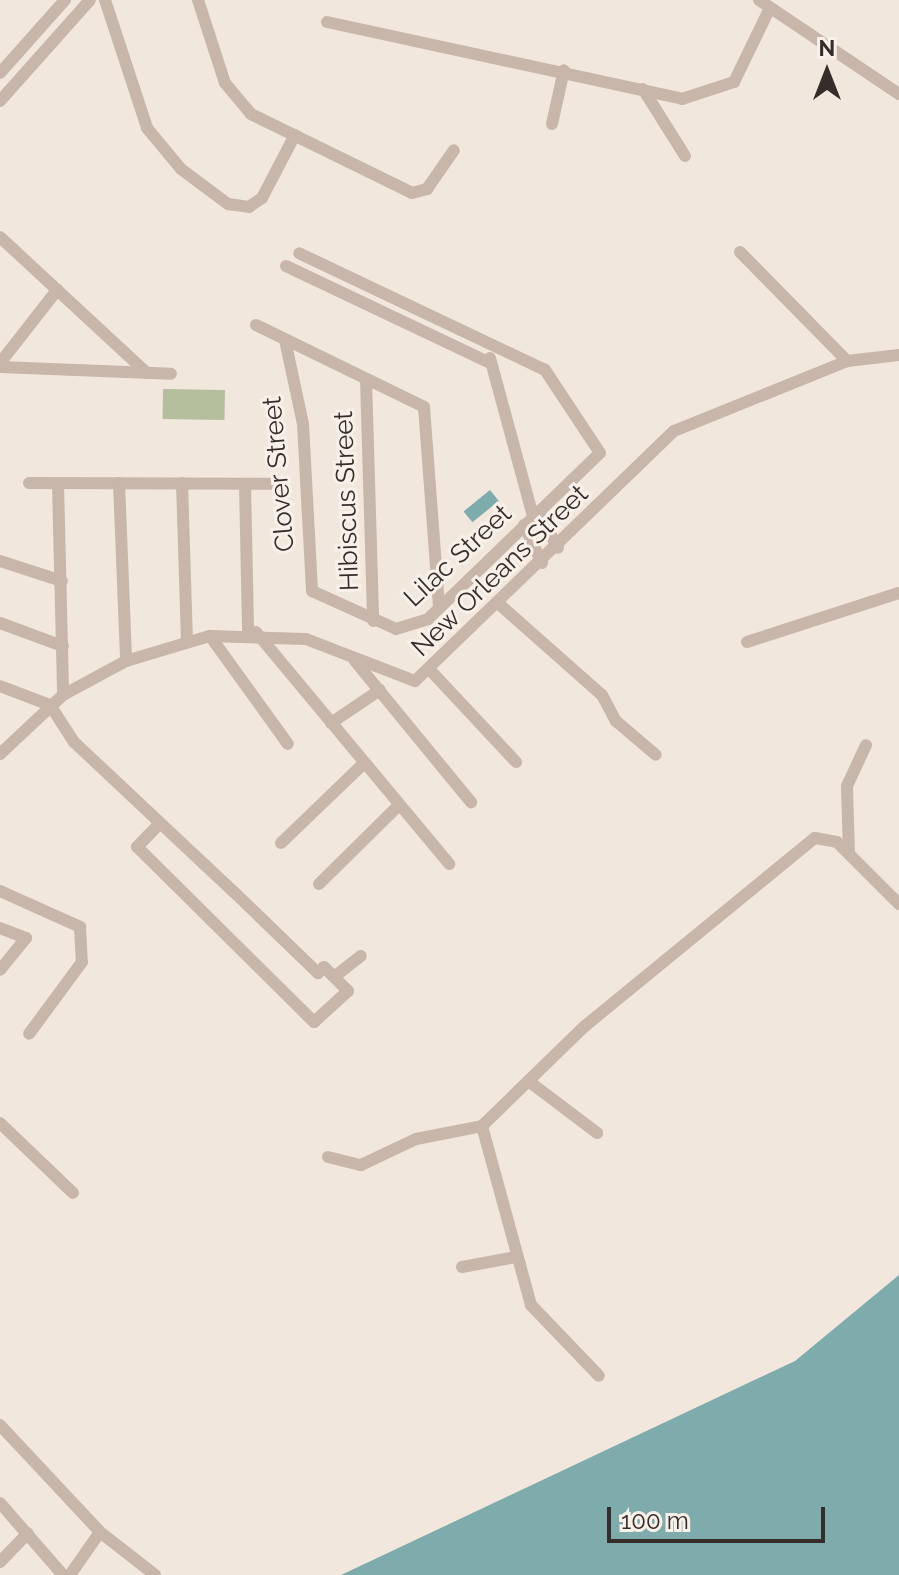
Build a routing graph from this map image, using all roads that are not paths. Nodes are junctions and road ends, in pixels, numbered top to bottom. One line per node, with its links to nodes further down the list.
1 (65, 0): 7 (street)
2 (90, 0): 10 (street)
3 (105, 0): 15 (street)
4 (198, 0): 15 (street)
5 (764, 4): 11 (street); 12 (street)
6 (327, 22): 8 (street)
7 (10, 62): 9 (street); 10 (street)
8 (564, 70): 11 (street); 14 (street)
9 (0, 73)
10 (24, 74): 13 (street)
11 (643, 89): 17 (street)
12 (899, 94)
13 (0, 101)
14 (552, 124)
15 (295, 135): 16 (street)
16 (454, 150)
17 (685, 156)
18 (0, 237): 22 (street)
19 (740, 252): 27 (street)
20 (299, 253): 25 (street)
21 (286, 266): 28 (street)
22 (57, 290): 29 (street); 31 (street)
23 (256, 325): 24 (street)
24 (285, 340): 33 (street); 46 (street, Clover Street)
25 (497, 347): 28 (street); 40 (street, Lilac Street)
26 (895, 357): 27 (street, New Orleans Street); 30 (street)
27 (847, 361): 41 (street, New Orleans Street)
28 (488, 362): 40 (street)
29 (0, 365): 31 (street)
30 (899, 370)
31 (147, 373): 32 (street)
32 (171, 374)
33 (366, 379): 48 (street); 49 (street, Hibiscus Street)
34 (29, 483): 37 (street)
35 (119, 483): 36 (street); 37 (street); 57 (street)
36 (182, 483): 38 (street); 53 (street)
37 (58, 484): 44 (street)
38 (245, 484): 39 (street); 51 (street)
39 (273, 484)
40 (532, 518): 41 (street); 43 (street); 48 (street, Lilac Street)
41 (558, 548): 43 (street, New Orleans Street)
42 (0, 561): 44 (street)
43 (542, 563): 47 (street, New Orleans Street)
44 (62, 581): 55 (street)
45 (899, 593): 54 (street)
46 (321, 600): 49 (street, Lilac Street)
47 (499, 604): 58 (street, New Orleans Street); 67 (street)
48 (439, 607): 49 (street, Lilac Street)
49 (373, 621)
50 (0, 623): 55 (street)
51 (252, 632): 52 (street, New Orleans Street); 56 (street, New Orleans Street); 63 (street)
52 (210, 636): 53 (street, New Orleans Street); 64 (street)
53 (187, 641): 57 (street, New Orleans Street)
54 (747, 642)
55 (63, 646): 61 (street)
56 (351, 656): 58 (street, New Orleans Street); 60 (street)
57 (126, 661): 61 (street, New Orleans Street)
58 (430, 670): 68 (street)
59 (0, 686): 62 (street)
60 (380, 690): 63 (street); 70 (street)
61 (63, 695): 62 (street, New Orleans Street)
62 (50, 705): 66 (street, New Orleans Street); 72 (street)
63 (331, 723): 69 (street)
64 (288, 744)
65 (866, 745): 74 (street)
66 (0, 754)
67 (656, 755)
68 (516, 762)
69 (362, 765): 71 (street); 73 (street)
70 (471, 802)
71 (398, 806): 75 (street); 76 (street)
72 (160, 823): 82 (street); 82 (street)
73 (281, 843)
74 (849, 854): 78 (street); 84 (street)
75 (449, 864)
76 (319, 884)
77 (0, 891): 83 (street)
78 (899, 904)
79 (0, 928): 81 (street)
80 (361, 956): 82 (street)
81 (0, 970)
82 (334, 977)
83 (29, 1034)
84 (531, 1083): 86 (street); 87 (street)
85 (0, 1123): 89 (street)
86 (482, 1126): 88 (street); 90 (street)
87 (597, 1133)
88 (328, 1157)
89 (73, 1193)
90 (516, 1257): 91 (street); 92 (street)
91 (462, 1267)
92 (599, 1376)
93 (0, 1425): 95 (street)
94 (0, 1503): 96 (street)
95 (100, 1532): 99 (street); 100 (street)
96 (28, 1533): 97 (street); 98 (street)
97 (0, 1562)
98 (63, 1575)
99 (70, 1575)
100 (155, 1575)

